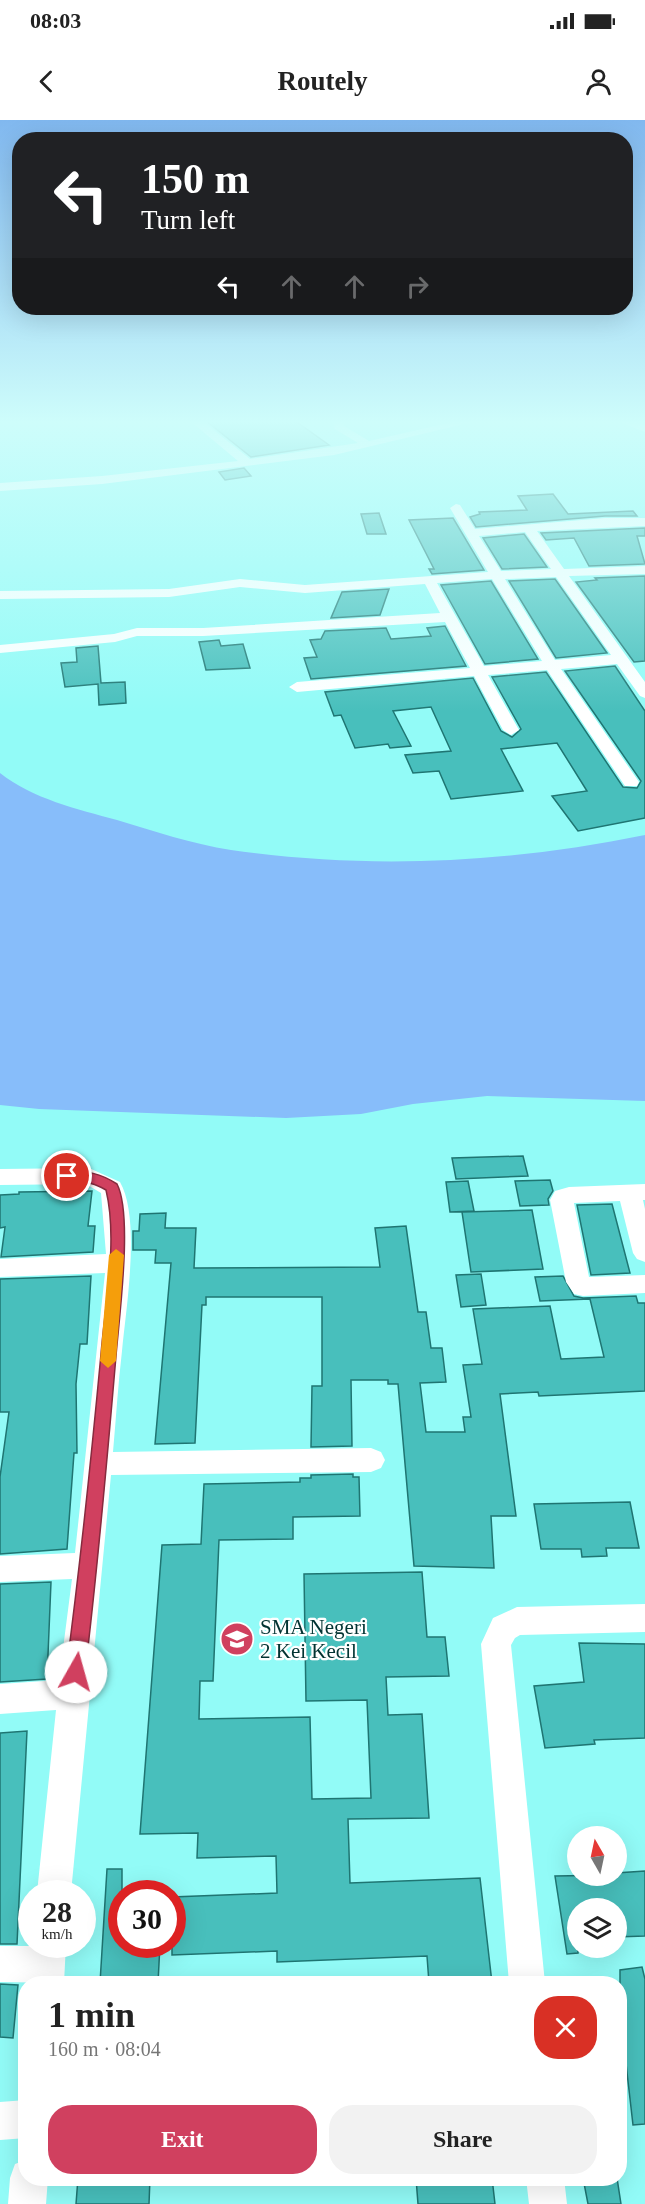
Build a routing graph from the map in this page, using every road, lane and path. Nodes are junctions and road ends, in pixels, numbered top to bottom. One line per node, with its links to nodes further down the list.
1 (461, 517): 4 (street)
2 (645, 522): 3 (street)
3 (529, 529): 4 (street); 6 (street)
4 (470, 533): 7 (street)
5 (645, 570): 6 (street)
6 (559, 571): 7 (street); 12 (street)
7 (495, 575): 8 (street); 13 (street)
8 (429, 580): 9 (street); 10 (street)
9 (0, 595)
10 (450, 616): 11 (street); 14 (street)
11 (0, 649)
12 (620, 659): 13 (street); 16 (street)
13 (551, 665): 14 (street); 18 (street)
14 (480, 672): 15 (street); 17 (street)
15 (297, 687)
16 (645, 693)
17 (511, 730)
18 (631, 782)
19 (0, 1177): 22 (street)
20 (637, 1192): 21 (street); 24 (street)
21 (645, 1253)
22 (117, 1263): 23 (street); 26 (street)
23 (0, 1268)
24 (645, 1284)
25 (371, 1460): 26 (street)
26 (99, 1464): 27 (street)
27 (89, 1564): 28 (street); 30 (street)
28 (0, 1569)
29 (645, 1618): 35 (street)
30 (73, 1694): 31 (street); 32 (street)
31 (0, 1699)
32 (55, 1880)
33 (0, 1964): 34 (street)
34 (47, 1964)
35 (526, 1976)
36 (18, 2120): 37 (street)
37 (0, 2121)
38 (28, 2186): 40 (street)
39 (546, 2186): 41 (street)
40 (27, 2204)
41 (548, 2204)

